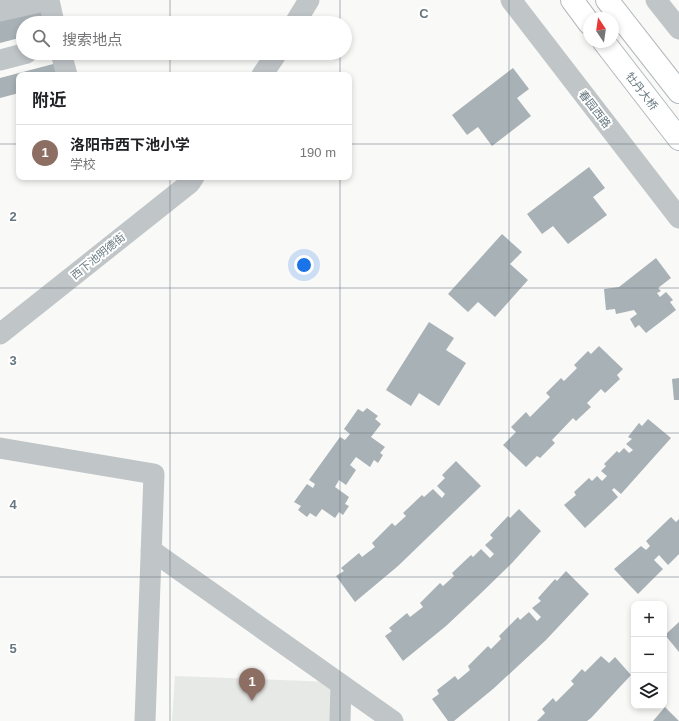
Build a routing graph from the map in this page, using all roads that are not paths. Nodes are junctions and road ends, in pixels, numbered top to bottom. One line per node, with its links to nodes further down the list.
1 (49, 0): 7 (street); 9 (street)
2 (309, 0): 10 (street)
3 (511, 0): 22 (street, 春园西路)
4 (572, 0): 8 (main road)
5 (607, 0): 19 (main road)
6 (656, 0): 11 (street)
7 (0, 11)
8 (583, 14)
9 (52, 16)
10 (299, 16)
11 (679, 29)
12 (609, 48): 20 (main road, 牡丹大桥)
13 (16, 56): 14 (street)
14 (0, 60)
15 (63, 60): 17 (street)
16 (272, 60): 18 (street)
17 (66, 72)
18 (264, 72)
19 (679, 92)
20 (679, 139)
21 (192, 180): 23 (street, 西下池明德街)
22 (679, 218)
23 (0, 334)
24 (0, 448): 25 (street)
25 (151, 550): 26 (street); 27 (street)
26 (341, 684): 28 (street); 29 (street)
27 (145, 721)
28 (340, 721)
29 (393, 721)

